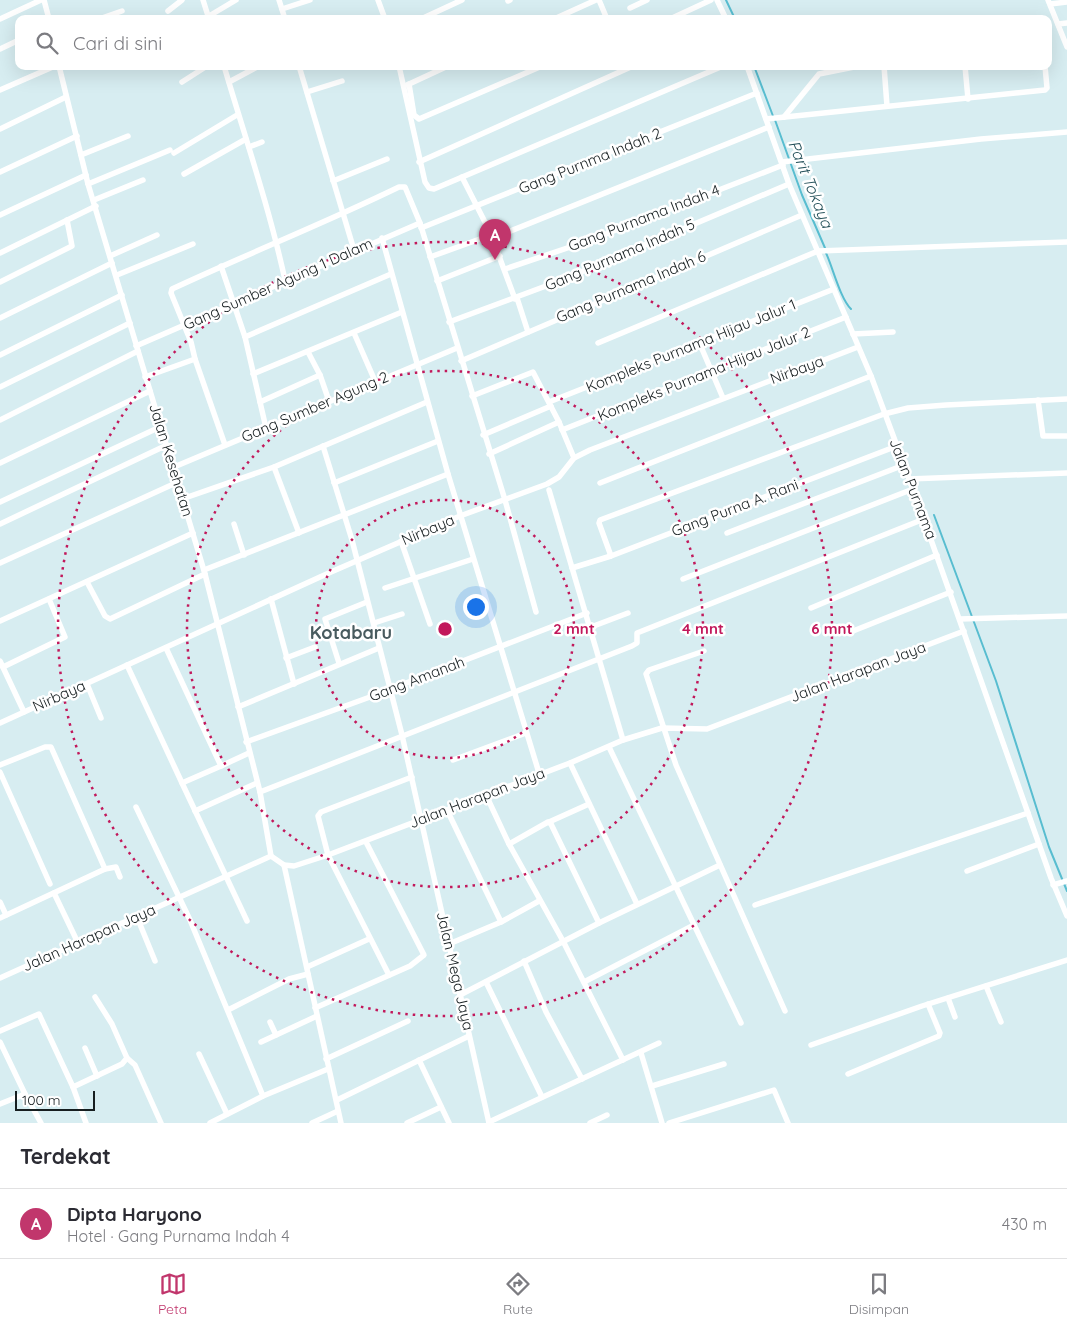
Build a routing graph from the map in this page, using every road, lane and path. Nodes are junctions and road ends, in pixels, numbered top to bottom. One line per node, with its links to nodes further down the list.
1 (42, 0): 19 (street); 30 (street)
2 (182, 0): 17 (street)
3 (203, 0): 21 (street)
4 (236, 0): 22 (street)
5 (279, 0): 16 (street)
6 (310, 0): 16 (street)
7 (378, 0): 24 (street)
8 (462, 0): 25 (street)
9 (598, 0): 26 (street); 27 (street)
10 (647, 0): 15 (street)
11 (711, 0): 28 (street)
12 (717, 0): 29 (street)
13 (1049, 2): 14 (street); 32 (street)
14 (1067, 2)
15 (630, 8)
16 (282, 9): 23 (street)
17 (168, 10)
18 (122, 11): 20 (street)
19 (48, 15)
20 (110, 15)
21 (206, 15)
22 (212, 15)
23 (284, 15)
24 (384, 15)
25 (430, 15)
26 (563, 15)
27 (605, 15)
28 (679, 15)
29 (724, 15)
30 (0, 19)
31 (1067, 23): 32 (street)
32 (1058, 24): 34 (street)
33 (15, 42): 35 (street)
34 (1067, 47)
35 (0, 48)
36 (46, 70): 56 (street)
37 (60, 70): 59 (street, Jalan Kesehatan)
38 (201, 70): 53 (street)
39 (225, 70): 54 (street)
40 (251, 70): 54 (street)
41 (300, 70): 57 (street)
42 (400, 70): 55 (street)
43 (439, 70): 55 (street)
44 (533, 70): 55 (street)
45 (624, 70): 75 (street)
46 (714, 70): 80 (street)
47 (749, 70): 58 (street, Jalan Purnama)
48 (839, 70): 63 (street)
49 (884, 70): 61 (street)
50 (965, 70): 60 (street)
51 (1045, 70): 60 (street)
52 (342, 81): 57 (street)
53 (182, 82)
54 (229, 82): 62 (street)
55 (406, 85): 75 (street)
56 (0, 90)
57 (307, 92): 82 (street)
58 (758, 93): 64 (street, Jalan Purnama); 86 (street, Gang Purnma Indah 2)
59 (66, 97): 66 (street); 68 (street, Jalan Kesehatan)
60 (968, 98): 61 (street)
61 (887, 106): 63 (street)
62 (237, 115): 70 (street); 83 (street)
63 (781, 117): 64 (street)
64 (768, 119): 65 (street, Jalan Purnama)
65 (769, 127): 76 (street, Jalan Purnama); 93 (street)
66 (0, 129)
67 (1067, 132): 76 (street, Gang Purnama Indah 4)
68 (77, 136): 73 (street, Jalan Kesehatan); 77 (street)
69 (128, 136): 73 (street)
70 (246, 139): 72 (street); 78 (street)
71 (262, 142): 72 (street)
72 (249, 147): 95 (street)
73 (81, 155): 79 (street, Jalan Kesehatan)
74 (387, 160): 82 (street)
75 (419, 162): 80 (street)
76 (786, 162): 84 (street, Jalan Purnama); 106 (street, Gang Purnama Indah 4)
77 (0, 172)
78 (184, 174)
79 (86, 175): 83 (street, Jalan Kesehatan); 88 (street)
80 (462, 178): 86 (street)
81 (143, 180): 85 (street)
82 (333, 181): 87 (street)
83 (88, 184): 85 (street, Jalan Kesehatan)
84 (789, 184): 89 (street, Jalan Purnama); 114 (street, Gang Purnama Indah 5)
85 (95, 203): 90 (street); 101 (street, Jalan Kesehatan)
86 (477, 207): 91 (street, Gang Purnma Indah 2); 93 (street)
87 (344, 214): 91 (street); 95 (street); 98 (street)
88 (0, 215)
89 (802, 215): 99 (street, Jalan Purnama); 122 (street, Gang Purnama Indah 6)
90 (67, 220): 100 (street); 111 (street)
91 (420, 226): 94 (street, Gang Sumber Agung 1 Dalam); 103 (street)
92 (157, 235): 101 (street)
93 (492, 237): 102 (street); 103 (street)
94 (382, 238): 98 (street, Gang Sumber Agung 1 Dalam); 107 (street)
95 (276, 241): 105 (street); 109 (street)
96 (1067, 242): 99 (street)
97 (193, 244): 108 (street)
98 (354, 250): 109 (street, Gang Sumber Agung 1 Dalam)
99 (823, 251): 112 (street, Jalan Purnama); 128 (street)
100 (0, 254)
101 (110, 256): 104 (street, Jalan Kesehatan)
102 (500, 256): 106 (street); 110 (street)
103 (430, 257): 110 (street)
104 (112, 263): 108 (street, Jalan Kesehatan); 118 (street)
105 (221, 266): 115 (street); 121 (street)
106 (504, 269): 114 (street)
107 (391, 274): 116 (street); 126 (street)
108 (117, 275): 113 (street, Jalan Kesehatan)
109 (285, 280): 115 (street, Gang Sumber Agung 1 Dalam)
110 (437, 281): 119 (street)
111 (0, 282)
112 (834, 289): 117 (street, Jalan Purnama); 127 (street, Kompleks Purnama Hijau Jalur 1)
113 (122, 295): 120 (street, Jalan Kesehatan); 133 (street)
114 (516, 298): 119 (street, Gang Purnama Indah 5); 122 (street)
115 (235, 302): 121 (street, Gang Sumber Agung 1 Dalam); 126 (street)
116 (402, 312): 124 (street); 136 (street)
117 (846, 317): 125 (street, Jalan Purnama); 137 (street, Kompleks Purnama Hijau Jalur 2)
118 (0, 318)
119 (449, 322): 130 (street)
120 (130, 323): 131 (street, Jalan Kesehatan); 143 (street)
121 (184, 325): 131 (street, Gang Sumber Agung 1 Dalam); 134 (street)
122 (528, 332): 135 (street, Gang Purnama Indah 6)
123 (893, 332): 125 (street)
124 (354, 333): 132 (street); 142 (street)
125 (853, 334): 129 (street, Jalan Purnama)
126 (245, 337): 138 (street)
127 (699, 342): 137 (street); 152 (street, Kompleks Purnama Hijau Jalur 1)
128 (598, 343)
129 (858, 347): 140 (street, Jalan Purnama); 146 (street, Nirbaya)
130 (457, 348): 135 (street); 136 (street, Gang Sumber Agung 2)
131 (137, 349): 141 (street, Jalan Kesehatan); 154 (street, Gang Sumber Agung 1 Dalam)
132 (308, 352): 138 (street); 139 (street)
133 (0, 355)
134 (195, 359): 141 (street); 163 (street)
135 (461, 361): 145 (street)
136 (416, 365): 142 (street, Gang Sumber Agung 2); 151 (street)
137 (712, 371): 146 (street); 158 (street, Kompleks Purnama Hijau Jalur 2)
138 (253, 374): 150 (street)
139 (320, 375): 149 (street); 150 (street)
140 (871, 376): 153 (street, Jalan Purnama); 177 (street)
141 (145, 377): 144 (street, Jalan Kesehatan)
142 (375, 381): 149 (street, Gang Sumber Agung 2)
143 (0, 387)
144 (150, 391): 156 (street, Jalan Kesehatan); 168 (street)
145 (472, 396): 152 (street); 159 (street)
146 (722, 398): 167 (street, Nirbaya)
147 (1067, 399): 148 (street)
148 (1038, 400): 153 (street); 160 (street)
149 (329, 401): 157 (street, Gang Sumber Agung 2)
150 (260, 402): 157 (street)
151 (427, 402): 161 (street); 164 (street)
152 (550, 404): 155 (street); 159 (street, Kompleks Purnama Hijau Jalur 1)
153 (884, 414): 165 (street, Jalan Purnama); 194 (street)
154 (0, 420)
155 (559, 422): 158 (street); 166 (street)
156 (162, 426): 162 (street, Jalan Kesehatan); 182 (street)
157 (266, 428): 163 (street, Gang Sumber Agung 2)
158 (562, 430): 167 (street)
159 (483, 435): 166 (street)
160 (1067, 436)
161 (438, 441): 173 (street); 176 (street)
162 (168, 445): 170 (street, Jalan Kesehatan); 186 (street)
163 (225, 445): 170 (street, Gang Sumber Agung 2)
164 (323, 446): 171 (street); 176 (street, Jalan Mega Jaya)
165 (896, 446): 169 (street, Jalan Purnama); 194 (street, Gang Purna A. Rani)
166 (489, 454): 181 (street)
167 (574, 458): 178 (street, Nirbaya)
168 (0, 462)
169 (904, 465): 174 (street, Jalan Purnama); 190 (street)
170 (174, 467): 175 (street, Jalan Kesehatan)
171 (274, 467): 180 (street); 189 (street)
172 (1067, 473): 174 (street)
173 (448, 474): 183 (street); 184 (street)
174 (909, 479): 179 (street, Jalan Purnama)
175 (178, 482): 180 (street, Jalan Kesehatan); 197 (street)
176 (334, 483): 183 (street, Jalan Mega Jaya)
177 (600, 483)
178 (548, 487): 181 (street, Nirbaya); 198 (street)
179 (913, 489): 185 (street, Jalan Purnama); 201 (street)
180 (182, 499): 188 (street, Jalan Kesehatan)
181 (505, 500): 184 (street, Nirbaya); 209 (street)
182 (0, 502)
183 (343, 515): 189 (street); 196 (street, Jalan Mega Jaya)
184 (460, 516): 191 (street, Nirbaya); 195 (street)
185 (924, 519): 193 (street, Jalan Purnama); 228 (street)
186 (0, 524)
187 (234, 524): 192 (street)
188 (193, 533): 199 (street, Jalan Kesehatan); 202 (street)
189 (299, 533): 192 (street)
190 (727, 533)
191 (401, 541): 196 (street, Nirbaya); 200 (street)
192 (244, 555): 199 (street)
193 (937, 555): 204 (street, Jalan Purnama); 208 (street)
194 (611, 556): 198 (street, Gang Purna A. Rani)
195 (473, 559): 200 (street); 225 (street)
196 (357, 561): 206 (street, Nirbaya); 207 (street, Jalan Mega Jaya)
197 (0, 562)
198 (572, 568): 210 (street)
199 (204, 572): 202 (street); 217 (street, Jalan Kesehatan)
200 (414, 578): 203 (street); 218 (street)
201 (683, 579)
202 (87, 582): 205 (street)
203 (385, 588)
204 (951, 592): 214 (street, Jalan Purnama); 221 (street)
205 (49, 599): 215 (street); 230 (street)
206 (271, 599): 217 (street, Nirbaya); 227 (street)
207 (367, 602): 216 (street, Jalan Mega Jaya); 229 (street)
208 (811, 608)
209 (536, 612)
210 (587, 613): 219 (street); 225 (street, Gang Amanah)
211 (628, 613): 219 (street)
212 (402, 614): 216 (street)
213 (1067, 616): 214 (street)
214 (960, 619): 220 (street, Jalan Purnama)
215 (0, 622)
216 (374, 623): 224 (street, Jalan Mega Jaya)
217 (218, 624): 223 (street, Nirbaya); 236 (street, Jalan Kesehatan)
218 (430, 624)
219 (591, 627): 228 (street)
220 (964, 632): 240 (street, Jalan Harapan Jaya); 262 (street, Jalan Purnama)
221 (848, 633)
222 (315, 647): 227 (street)
223 (166, 648): 231 (street, Nirbaya); 250 (street)
224 (379, 648): 229 (street); 234 (street, Jalan Mega Jaya)
225 (500, 648): 234 (street, Gang Amanah); 235 (street)
226 (704, 650): 240 (street)
227 (286, 658): 233 (street)
228 (600, 659): 235 (street); 243 (street)
229 (338, 663): 233 (street)
230 (1, 664): 237 (street)
231 (127, 665): 232 (street, Nirbaya); 254 (street)
232 (87, 684): 237 (street, Nirbaya); 238 (street)
233 (294, 684): 236 (street)
234 (390, 690): 242 (street, Jalan Mega Jaya); 244 (street, Gang Amanah)
235 (513, 692): 241 (street); 242 (street)
236 (238, 707): 244 (street, Jalan Kesehatan)
237 (24, 712): 239 (street, Nirbaya)
238 (101, 718)
239 (0, 723)
240 (662, 728): 243 (street, Jalan Harapan Jaya); 271 (street)
241 (526, 733): 247 (street); 252 (street)
242 (402, 735): 253 (street, Jalan Mega Jaya); 256 (street)
243 (623, 740): 245 (street, Jalan Harapan Jaya)
244 (246, 742): 246 (street, Jalan Kesehatan)
245 (609, 747): 248 (street, Jalan Harapan Jaya); 279 (street)
246 (249, 753): 250 (street); 255 (street, Jalan Kesehatan)
247 (453, 760)
248 (570, 763): 252 (street, Jalan Harapan Jaya); 258 (street)
249 (0, 765): 272 (street)
250 (221, 766): 254 (street)
251 (0, 772): 277 (street)
252 (539, 773): 257 (street, Jalan Harapan Jaya)
253 (412, 777): 263 (street, Jalan Mega Jaya); 268 (street)
254 (182, 783): 261 (street)
255 (257, 783): 256 (street, Jalan Kesehatan); 261 (street)
256 (260, 792): 269 (street, Jalan Kesehatan)
257 (486, 795): 260 (street, Jalan Harapan Jaya); 266 (street)
258 (589, 804): 264 (street); 284 (street)
259 (136, 807): 281 (street)
260 (447, 810): 263 (street, Jalan Harapan Jaya); 290 (street)
261 (194, 811): 274 (street)
262 (1028, 813): 267 (street, Jalan Purnama); 285 (street)
263 (421, 819): 265 (street, Jalan Harapan Jaya); 296 (street, Jalan Mega Jaya)
264 (549, 822): 266 (street); 291 (street)
265 (366, 842): 268 (street, Jalan Harapan Jaya); 302 (street)
266 (509, 844): 282 (street)
267 (1039, 844): 273 (street); 278 (street, Jalan Purnama)
268 (328, 855): 270 (street, Jalan Harapan Jaya); 293 (street)
269 (271, 856): 270 (street); 274 (street, Jalan Harapan Jaya)
270 (284, 865): 300 (street)
271 (720, 865): 279 (street); 313 (street)
272 (106, 869): 275 (street); 280 (street)
273 (967, 871)
274 (225, 876): 281 (street, Jalan Harapan Jaya); 289 (street)
275 (120, 877)
276 (1067, 881): 278 (street)
277 (50, 884)
278 (1054, 884): 286 (street, Jalan Purnama)
279 (675, 888): 284 (street); 292 (street)
280 (54, 893): 287 (street); 295 (street)
281 (179, 898): 288 (street, Jalan Harapan Jaya); 312 (street)
282 (539, 901): 290 (street); 294 (street)
283 (0, 902): 287 (street)
284 (637, 904): 291 (street)
285 (755, 905)
286 (1067, 916)
287 (3, 917)
288 (137, 917): 295 (street, Jalan Harapan Jaya); 298 (street)
289 (247, 921)
290 (501, 922): 296 (street)
291 (599, 923): 294 (street)
292 (694, 925): 305 (street); 319 (street)
293 (369, 939): 300 (street); 302 (street)
294 (563, 941): 299 (street); 305 (street)
295 (78, 943): 303 (street, Jalan Harapan Jaya)
296 (449, 944): 307 (street, Jalan Mega Jaya)
297 (1067, 960): 306 (street)
298 (155, 961)
299 (524, 961): 304 (street); 338 (street)
300 (307, 967): 301 (street)
301 (308, 974): 311 (street); 312 (street)
302 (389, 975): 311 (street)
303 (0, 978)
304 (486, 982): 307 (street); 343 (street)
305 (584, 982): 333 (street)
306 (986, 986): 309 (street); 318 (street)
307 (460, 995): 322 (street, Jalan Mega Jaya)
308 (95, 996): 330 (street)
309 (948, 998): 310 (street); 315 (street)
310 (928, 1004): 326 (street); 336 (street)
311 (316, 1008): 314 (street)
312 (228, 1010): 342 (street)
313 (784, 1011)
314 (317, 1016): 321 (street); 331 (street)
315 (955, 1017)
316 (408, 1020): 331 (street)
317 (270, 1022): 321 (street)
318 (1001, 1022)
319 (741, 1024)
320 (0, 1031): 340 (street)
321 (276, 1036): 324 (street)
322 (469, 1036): 332 (street); 351 (street, Jalan Mega Jaya)
323 (0, 1042): 341 (street)
324 (261, 1042)
325 (659, 1043): 328 (street)
326 (812, 1045)
327 (84, 1048): 337 (street)
328 (641, 1053): 333 (street); 339 (street)
329 (199, 1054): 348 (street)
330 (127, 1058): 337 (street); 354 (street)
331 (326, 1059): 335 (street)
332 (419, 1060): 344 (street); 346 (street)
333 (624, 1060): 338 (street)
334 (724, 1064): 339 (street)
335 (328, 1069): 342 (street); 344 (street)
336 (848, 1074)
337 (97, 1076): 340 (street)
338 (582, 1079): 343 (street)
339 (652, 1086): 360 (street)
340 (73, 1087): 353 (street)
341 (25, 1094): 345 (street); 352 (street)
342 (263, 1096): 348 (street)
343 (542, 1097): 351 (street)
344 (337, 1100): 347 (street)
345 (0, 1104)
346 (442, 1106): 357 (street); 358 (street)
347 (338, 1110): 355 (street); 356 (street)
348 (227, 1114): 350 (street)
349 (607, 1115): 359 (street)
350 (212, 1122)
351 (489, 1122)
352 (41, 1123)
353 (86, 1123)
354 (161, 1123)
355 (312, 1123)
356 (341, 1123)
357 (406, 1123)
358 (450, 1123)
359 (590, 1123)
360 (662, 1123)
361 (669, 1123): 362 (street)
362 (788, 1123)

